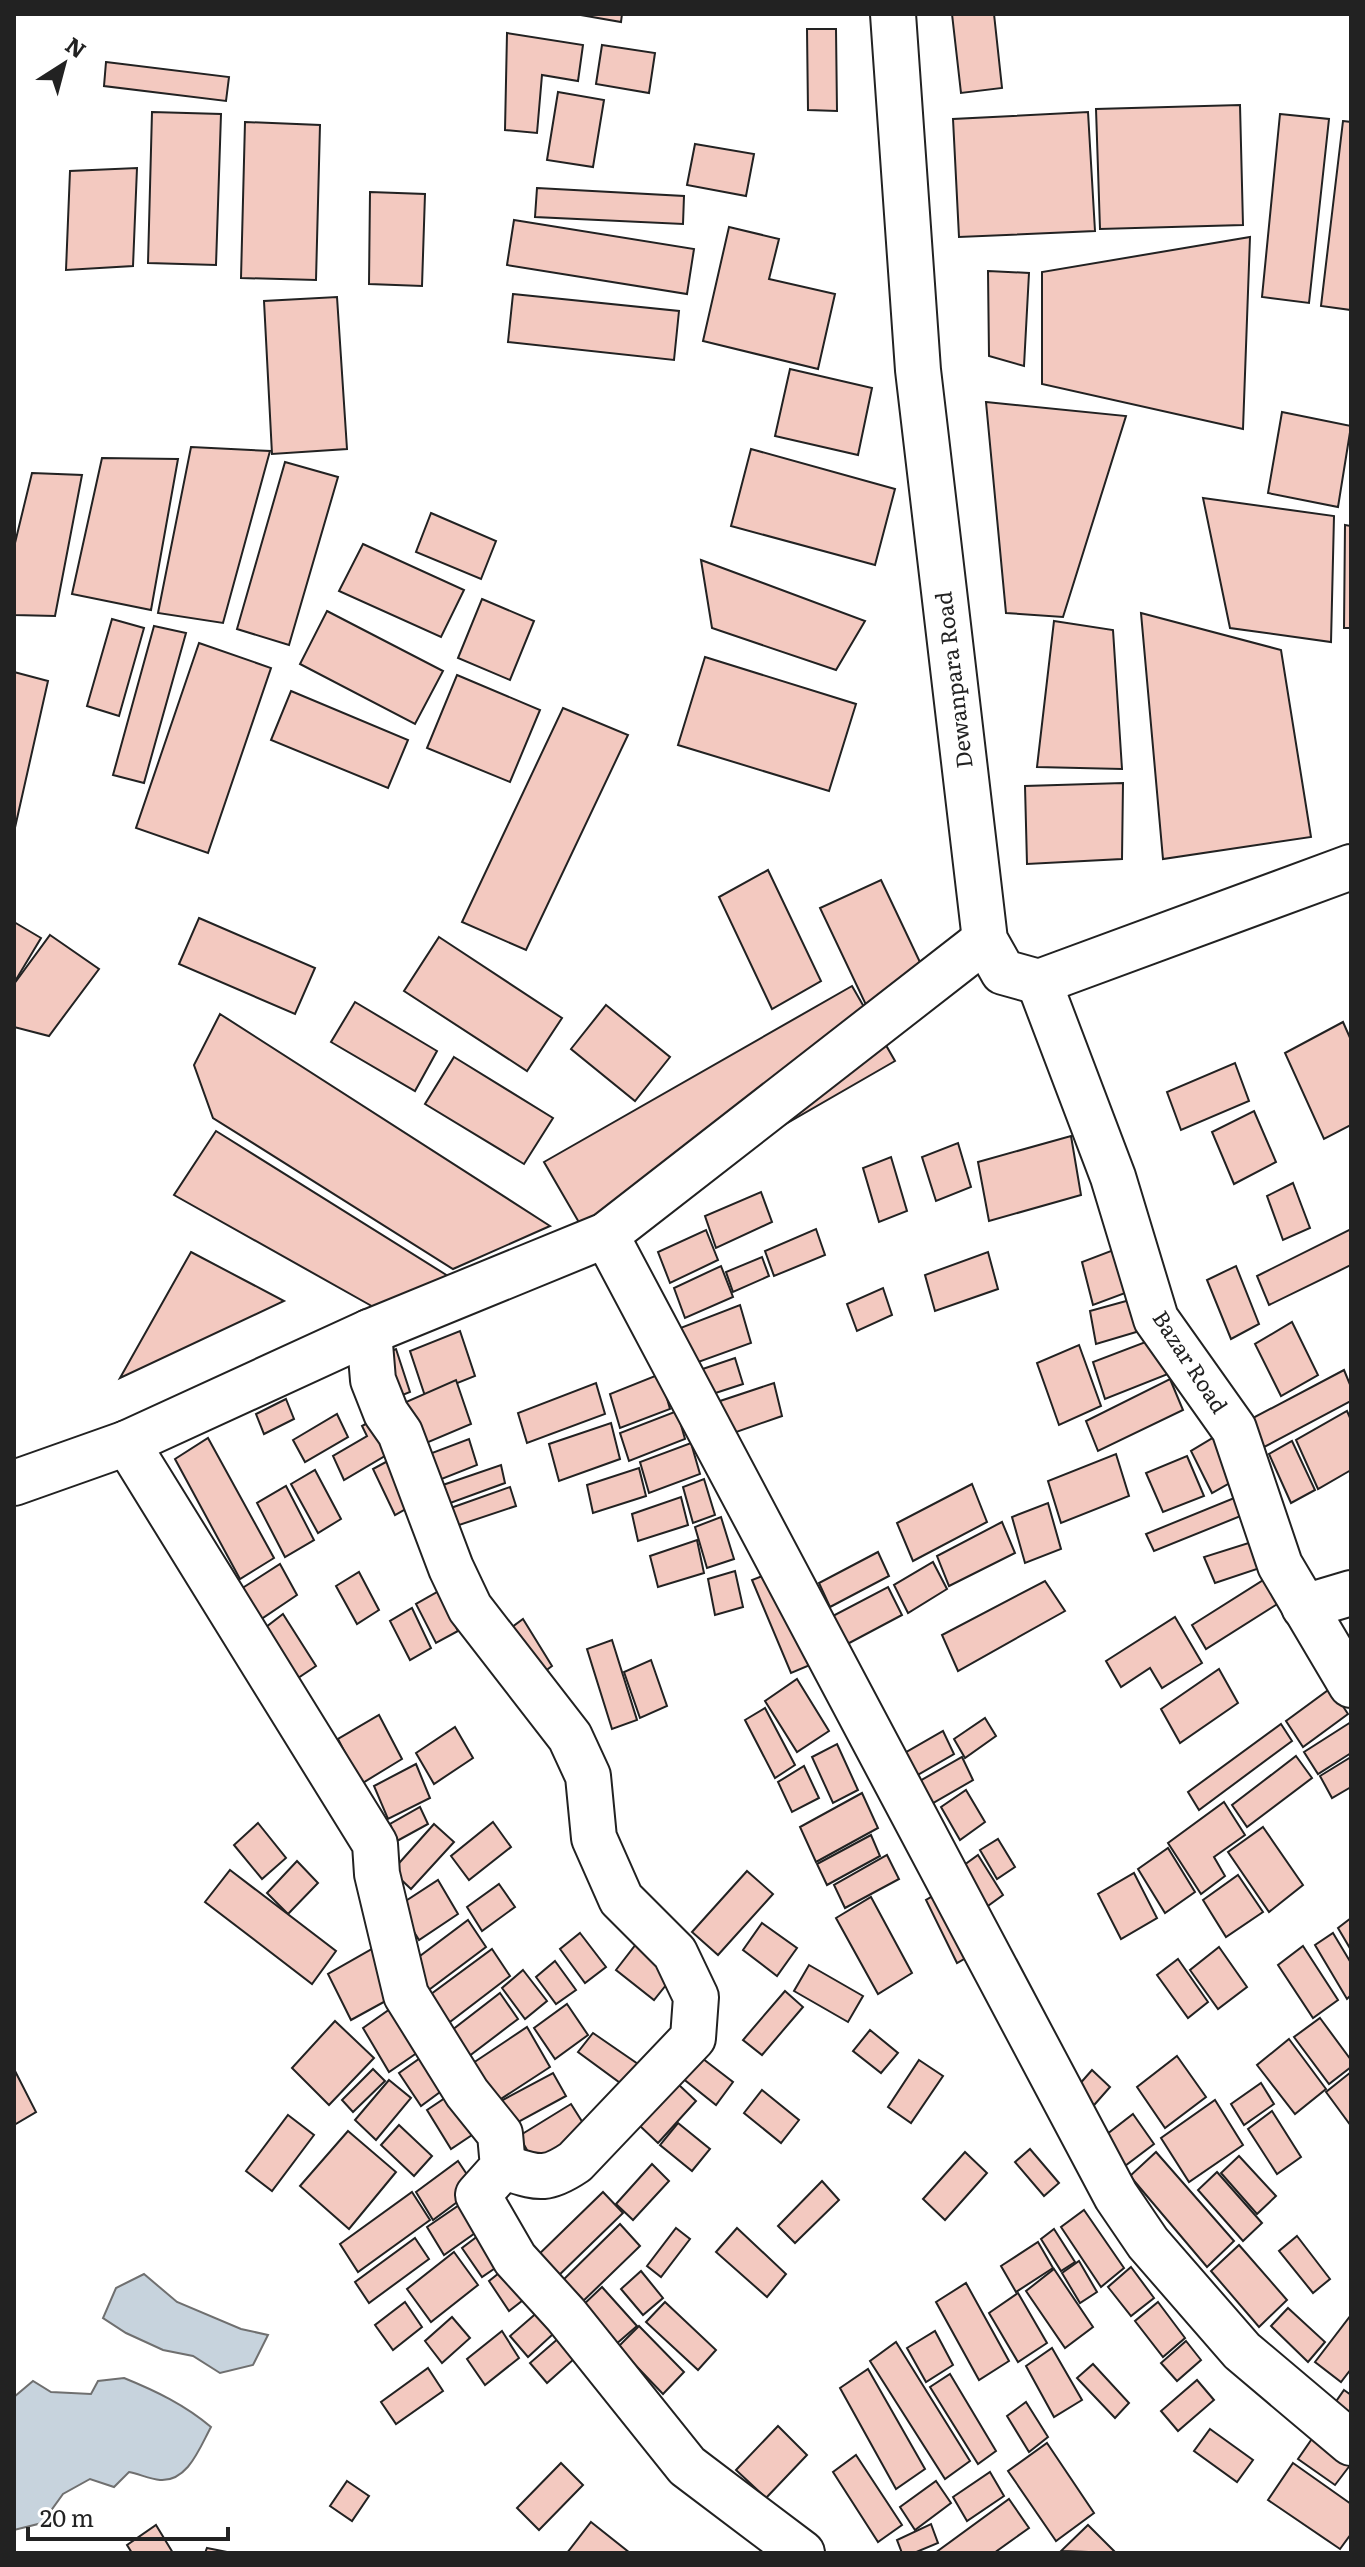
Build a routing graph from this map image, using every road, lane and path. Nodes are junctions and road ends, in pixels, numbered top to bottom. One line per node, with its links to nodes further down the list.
1 (893, 14): 3 (street, Dewanpara Road)
2 (1351, 867): 4 (street)
3 (985, 940): 4 (street, Dewanpara Road); 5 (street)
4 (1039, 982): 10 (street, Bazar Road)
5 (606, 1235): 6 (street); 13 (street)
6 (369, 1332): 7 (street); 12 (street)
7 (127, 1443): 8 (street); 12 (street)
8 (14, 1483)
9 (1351, 1593): 10 (street)
10 (1304, 1607): 11 (street, Bazar Road)
11 (1351, 1685)
12 (503, 2167): 14 (street)
13 (1351, 2443)
14 (802, 2553)

